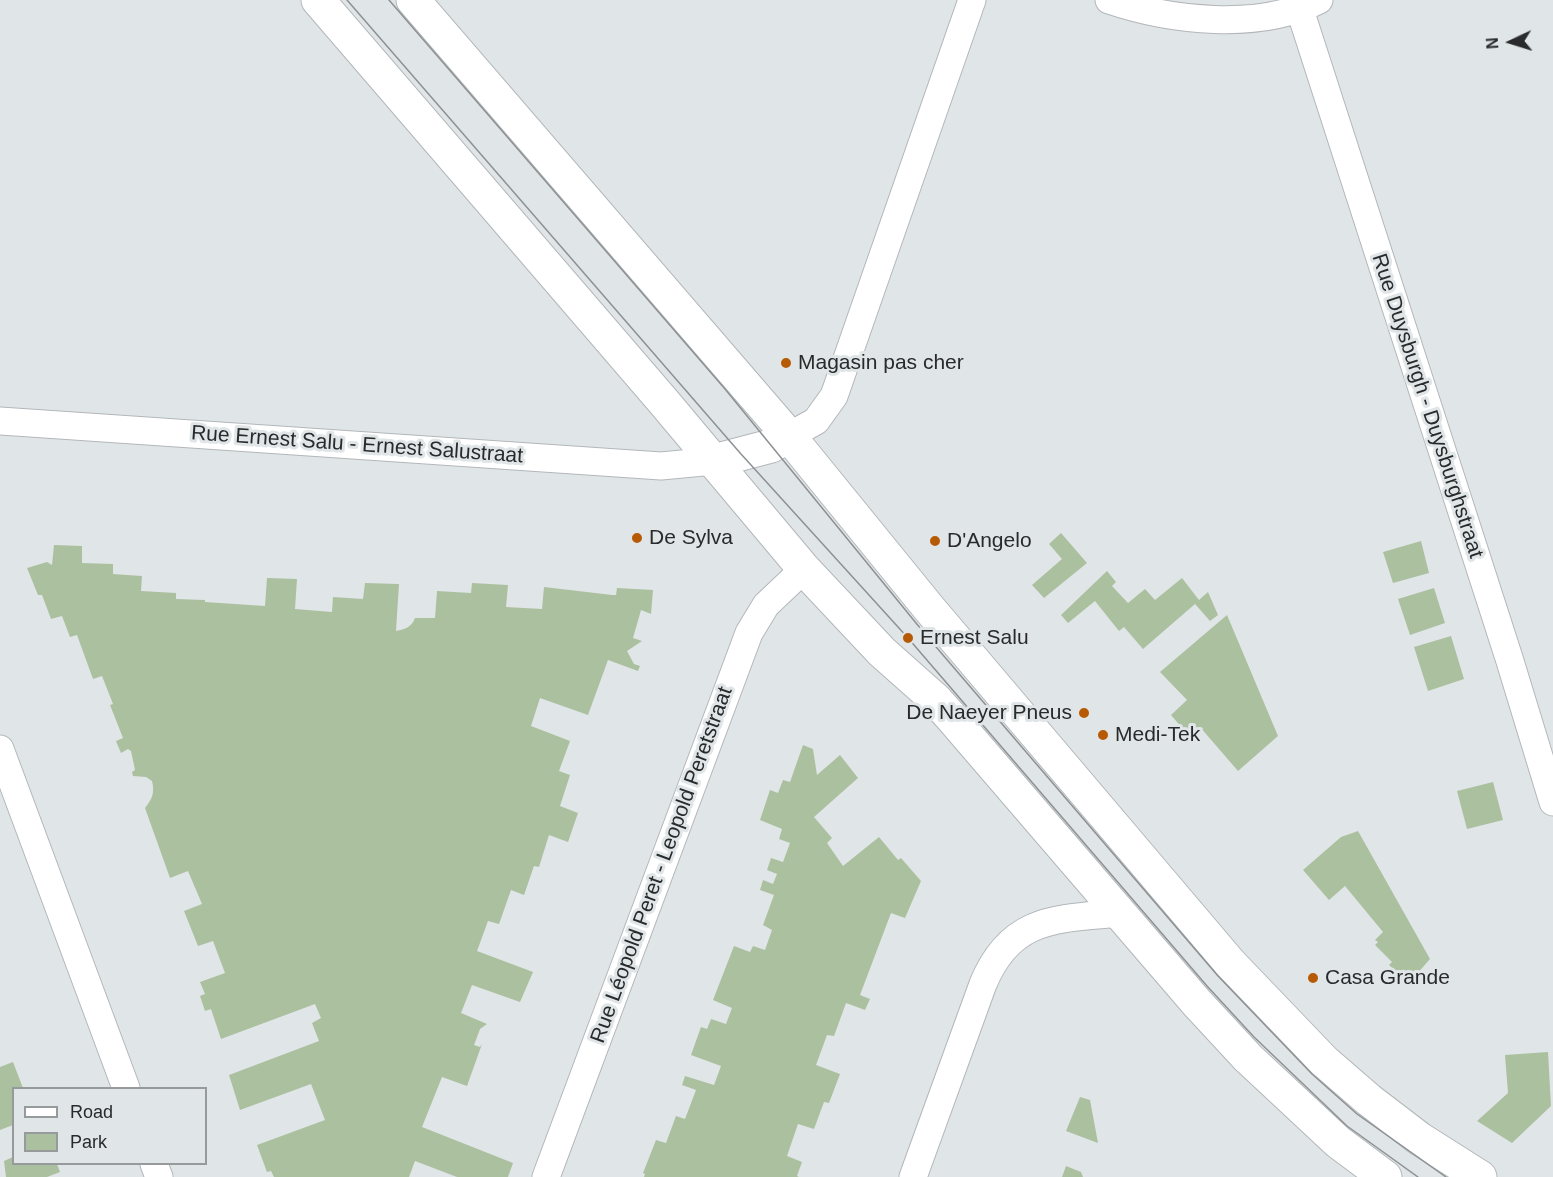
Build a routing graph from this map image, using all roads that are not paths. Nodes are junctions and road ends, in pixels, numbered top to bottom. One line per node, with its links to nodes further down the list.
1 (318, 0): 8 (main road)
2 (412, 0): 7 (main road)
3 (972, 0): 7 (street)
4 (1109, 0): 5 (street)
5 (1309, 5): 11 (street, Rue Duysburgh - Duysburghstraat)
6 (0, 421): 8 (street, Rue Ernest Salu - Ernest Salustraat)
7 (789, 436): 8 (main road); 17 (main road)
8 (714, 461): 9 (main road)
9 (804, 569): 12 (main road); 14 (street, Rue Léopold Peret - Leopold Peretstraat)
10 (0, 749): 13 (street)
11 (1553, 802)
12 (1121, 913): 15 (street); 16 (main road)
13 (125, 1087)
14 (546, 1177)
15 (913, 1177)
16 (1384, 1177)
17 (1480, 1177)

